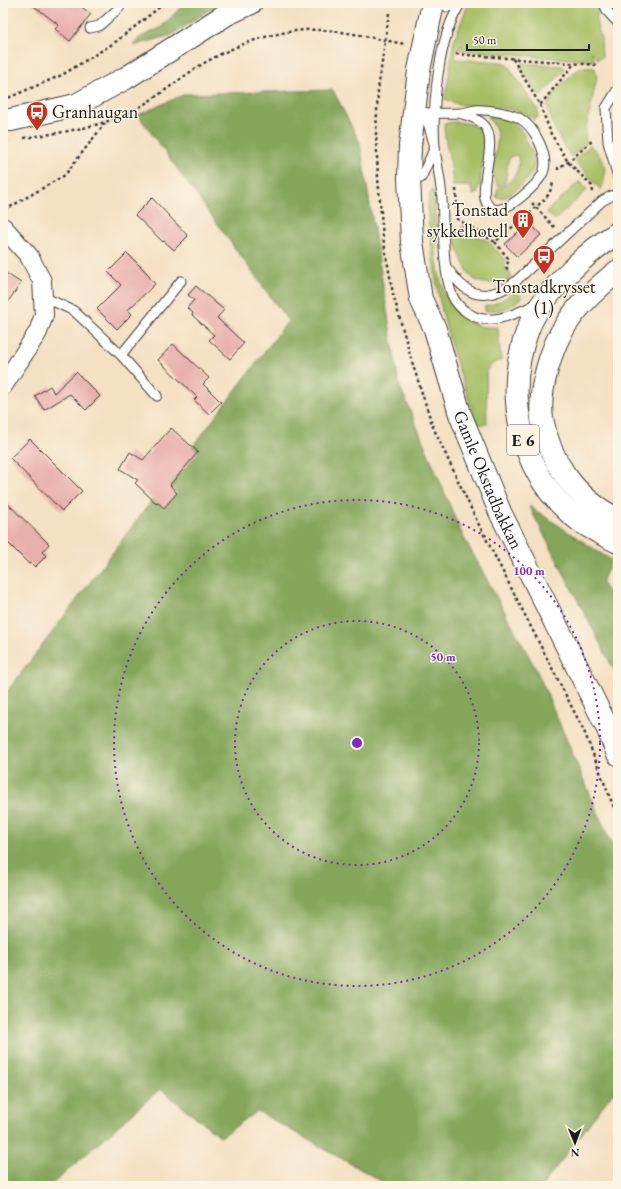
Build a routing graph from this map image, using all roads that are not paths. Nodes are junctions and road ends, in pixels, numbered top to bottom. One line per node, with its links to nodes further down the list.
1 (122, 3): 6 (lane)
2 (251, 3): 10 (main road)
3 (604, 3): 5 (lane)
4 (447, 4): 8 (main road, Gamle Okstadbakkan)
5 (618, 23)
6 (90, 28)
7 (618, 90): 12 (lane)
8 (424, 112): 9 (lane); 11 (lane); 13 (main road, Gamle Okstadbakkan); 22 (main road, Gamle Okstadbakkan)
9 (460, 113): 9 (lane)
10 (3, 120)
11 (435, 147): 13 (lane); 17 (lane)
12 (618, 177)
13 (421, 178): 22 (main road, Gamle Okstadbakkan)
14 (618, 194): 17 (lane)
15 (3, 227): 20 (street)
16 (618, 233): 21 (main road, E 6)
17 (446, 268): 21 (lane)
18 (618, 271): 26 (main road, E 6)
19 (181, 281): 23 (lane)
20 (44, 297): 23 (lane); 24 (street)
21 (543, 302): 27 (main road, E 6)
22 (435, 329): 28 (main road, Gamle Okstadbakkan)
23 (121, 355): 25 (lane)
24 (3, 386)
25 (157, 396)
26 (618, 519)
27 (618, 542)
28 (618, 754)

